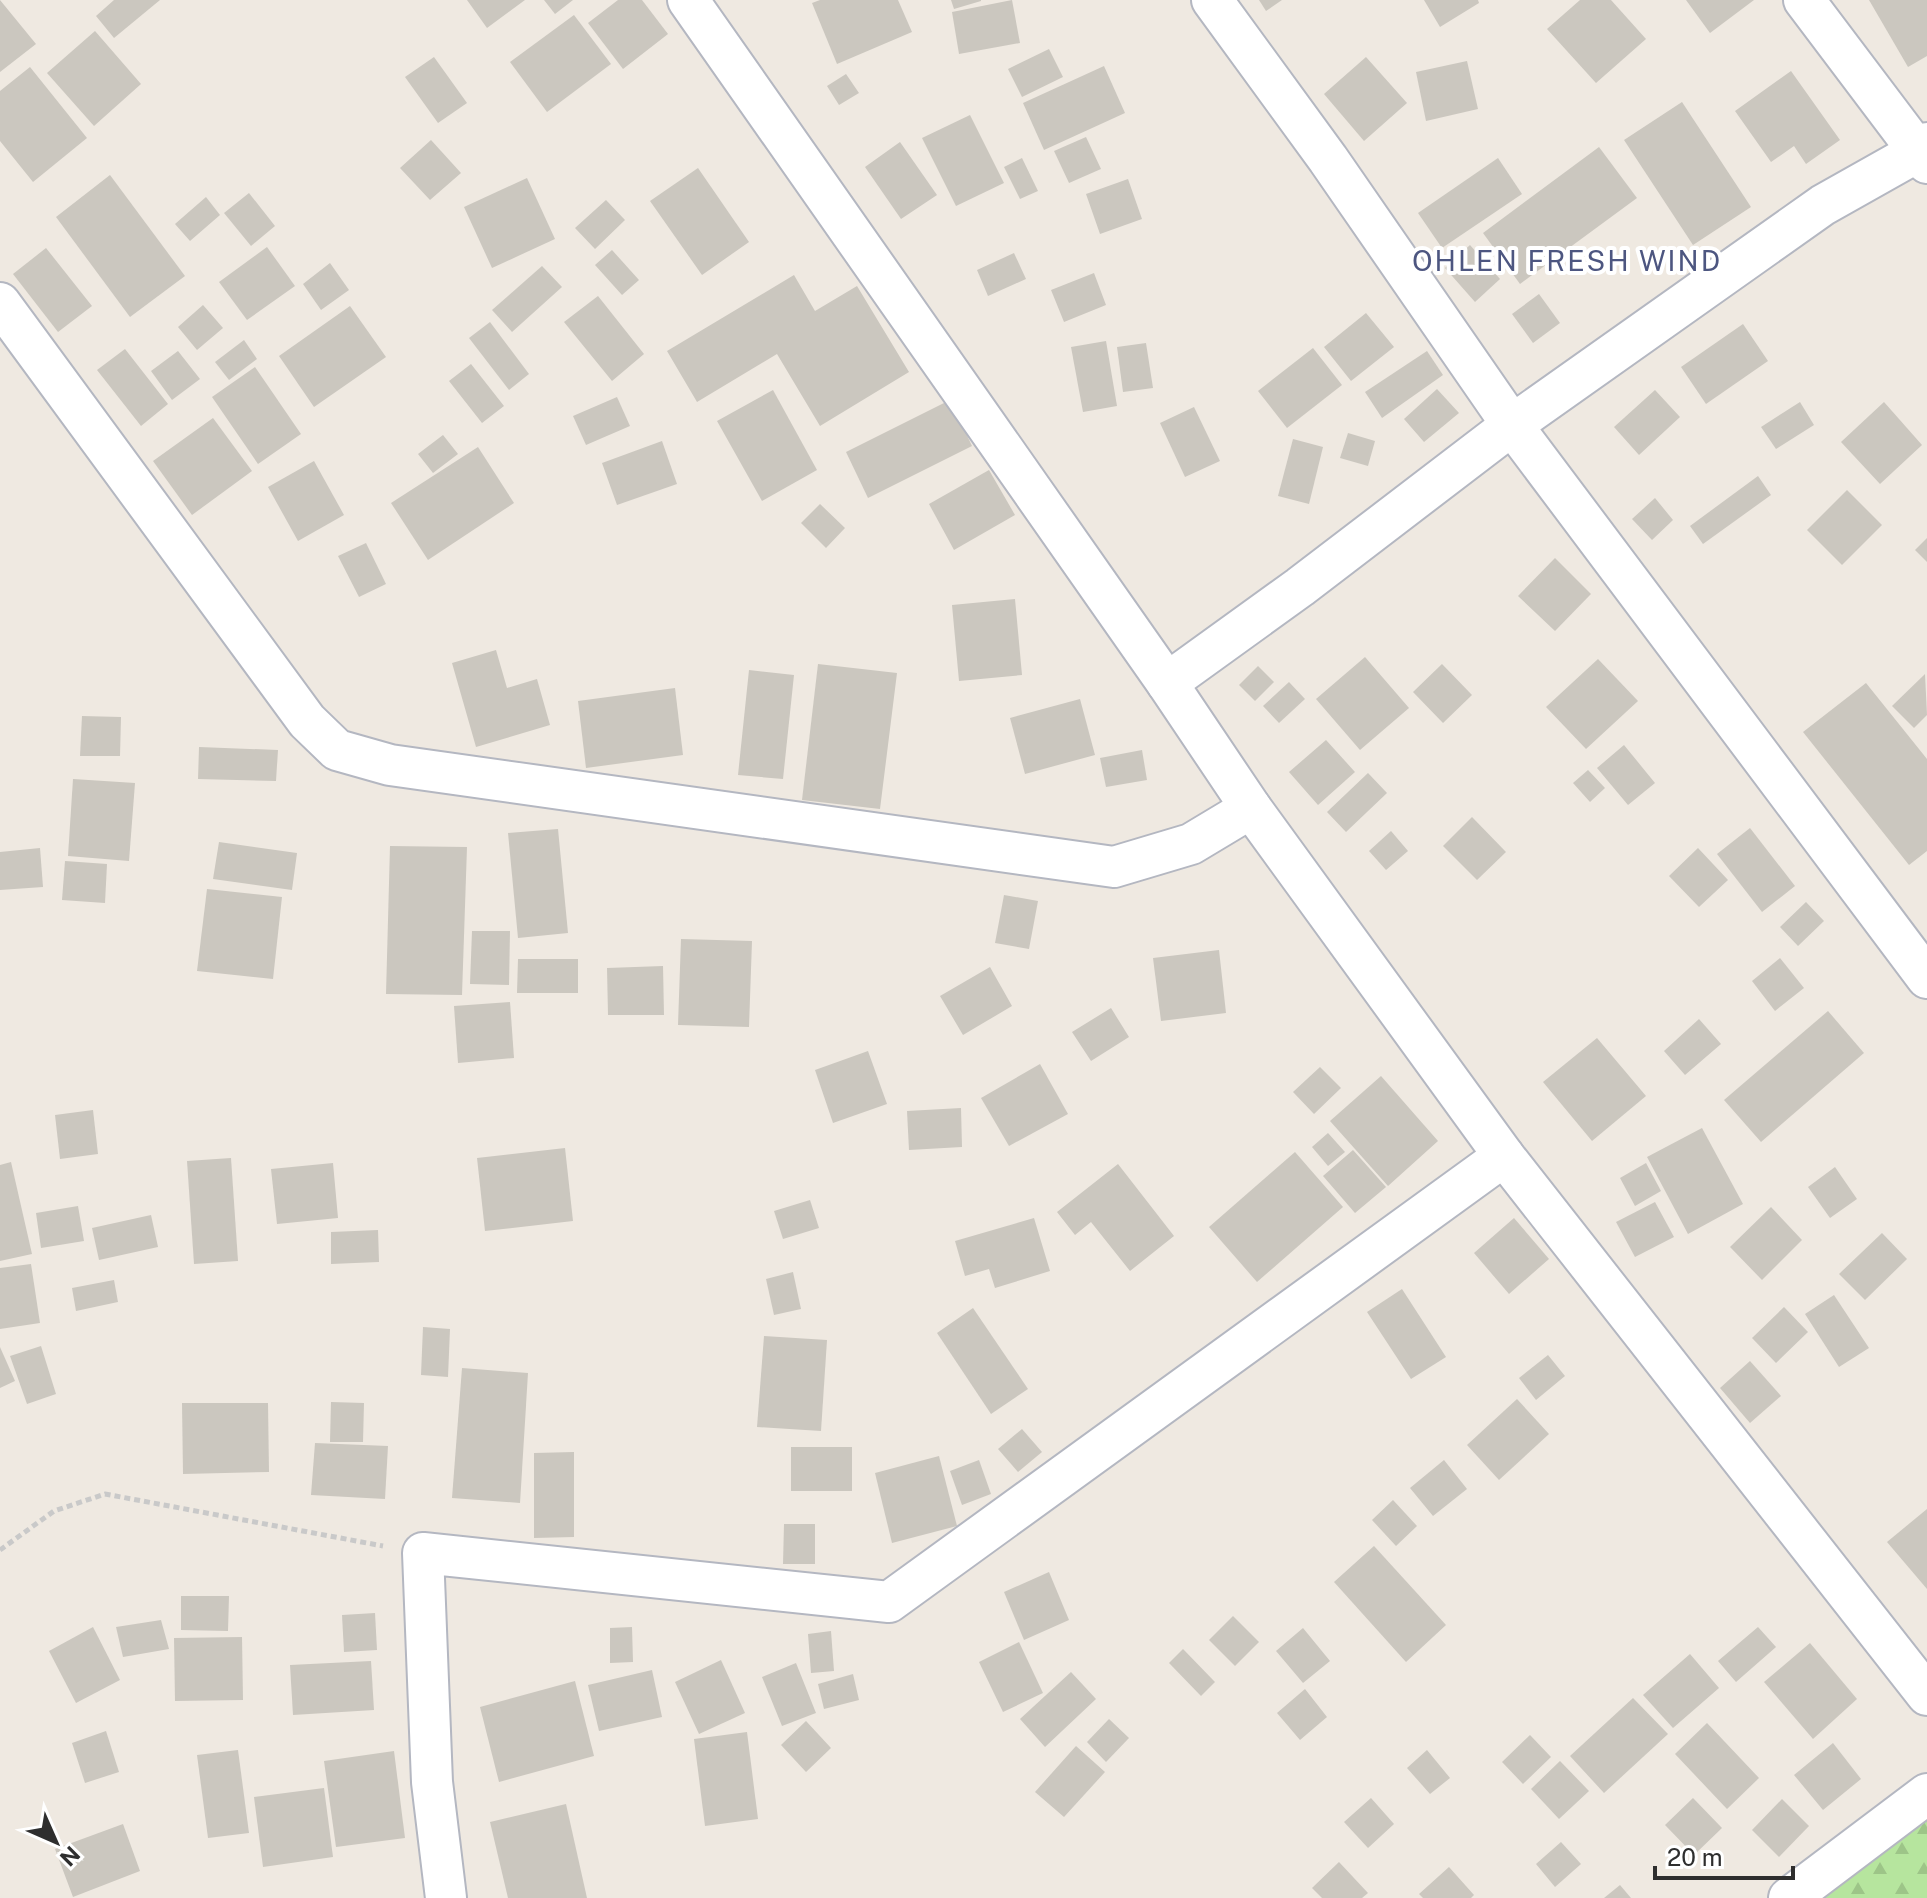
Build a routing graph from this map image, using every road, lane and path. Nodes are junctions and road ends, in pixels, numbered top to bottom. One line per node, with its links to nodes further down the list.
1 (688, 0): 7 (street)
2 (1212, 0): 6 (street)
3 (1804, 0): 4 (street)
4 (1924, 152): 6 (street)
5 (0, 303): 8 (street)
6 (1512, 425): 7 (street); 9 (street)
7 (1167, 683): 8 (street)
8 (1251, 808): 10 (street)
9 (1927, 978)
10 (1504, 1156): 12 (street); 13 (street)
11 (0, 1550): 12 (path)
12 (423, 1553): 15 (street)
13 (1927, 1695)
14 (1927, 1794): 16 (street)
15 (446, 1898)
16 (1789, 1898)

